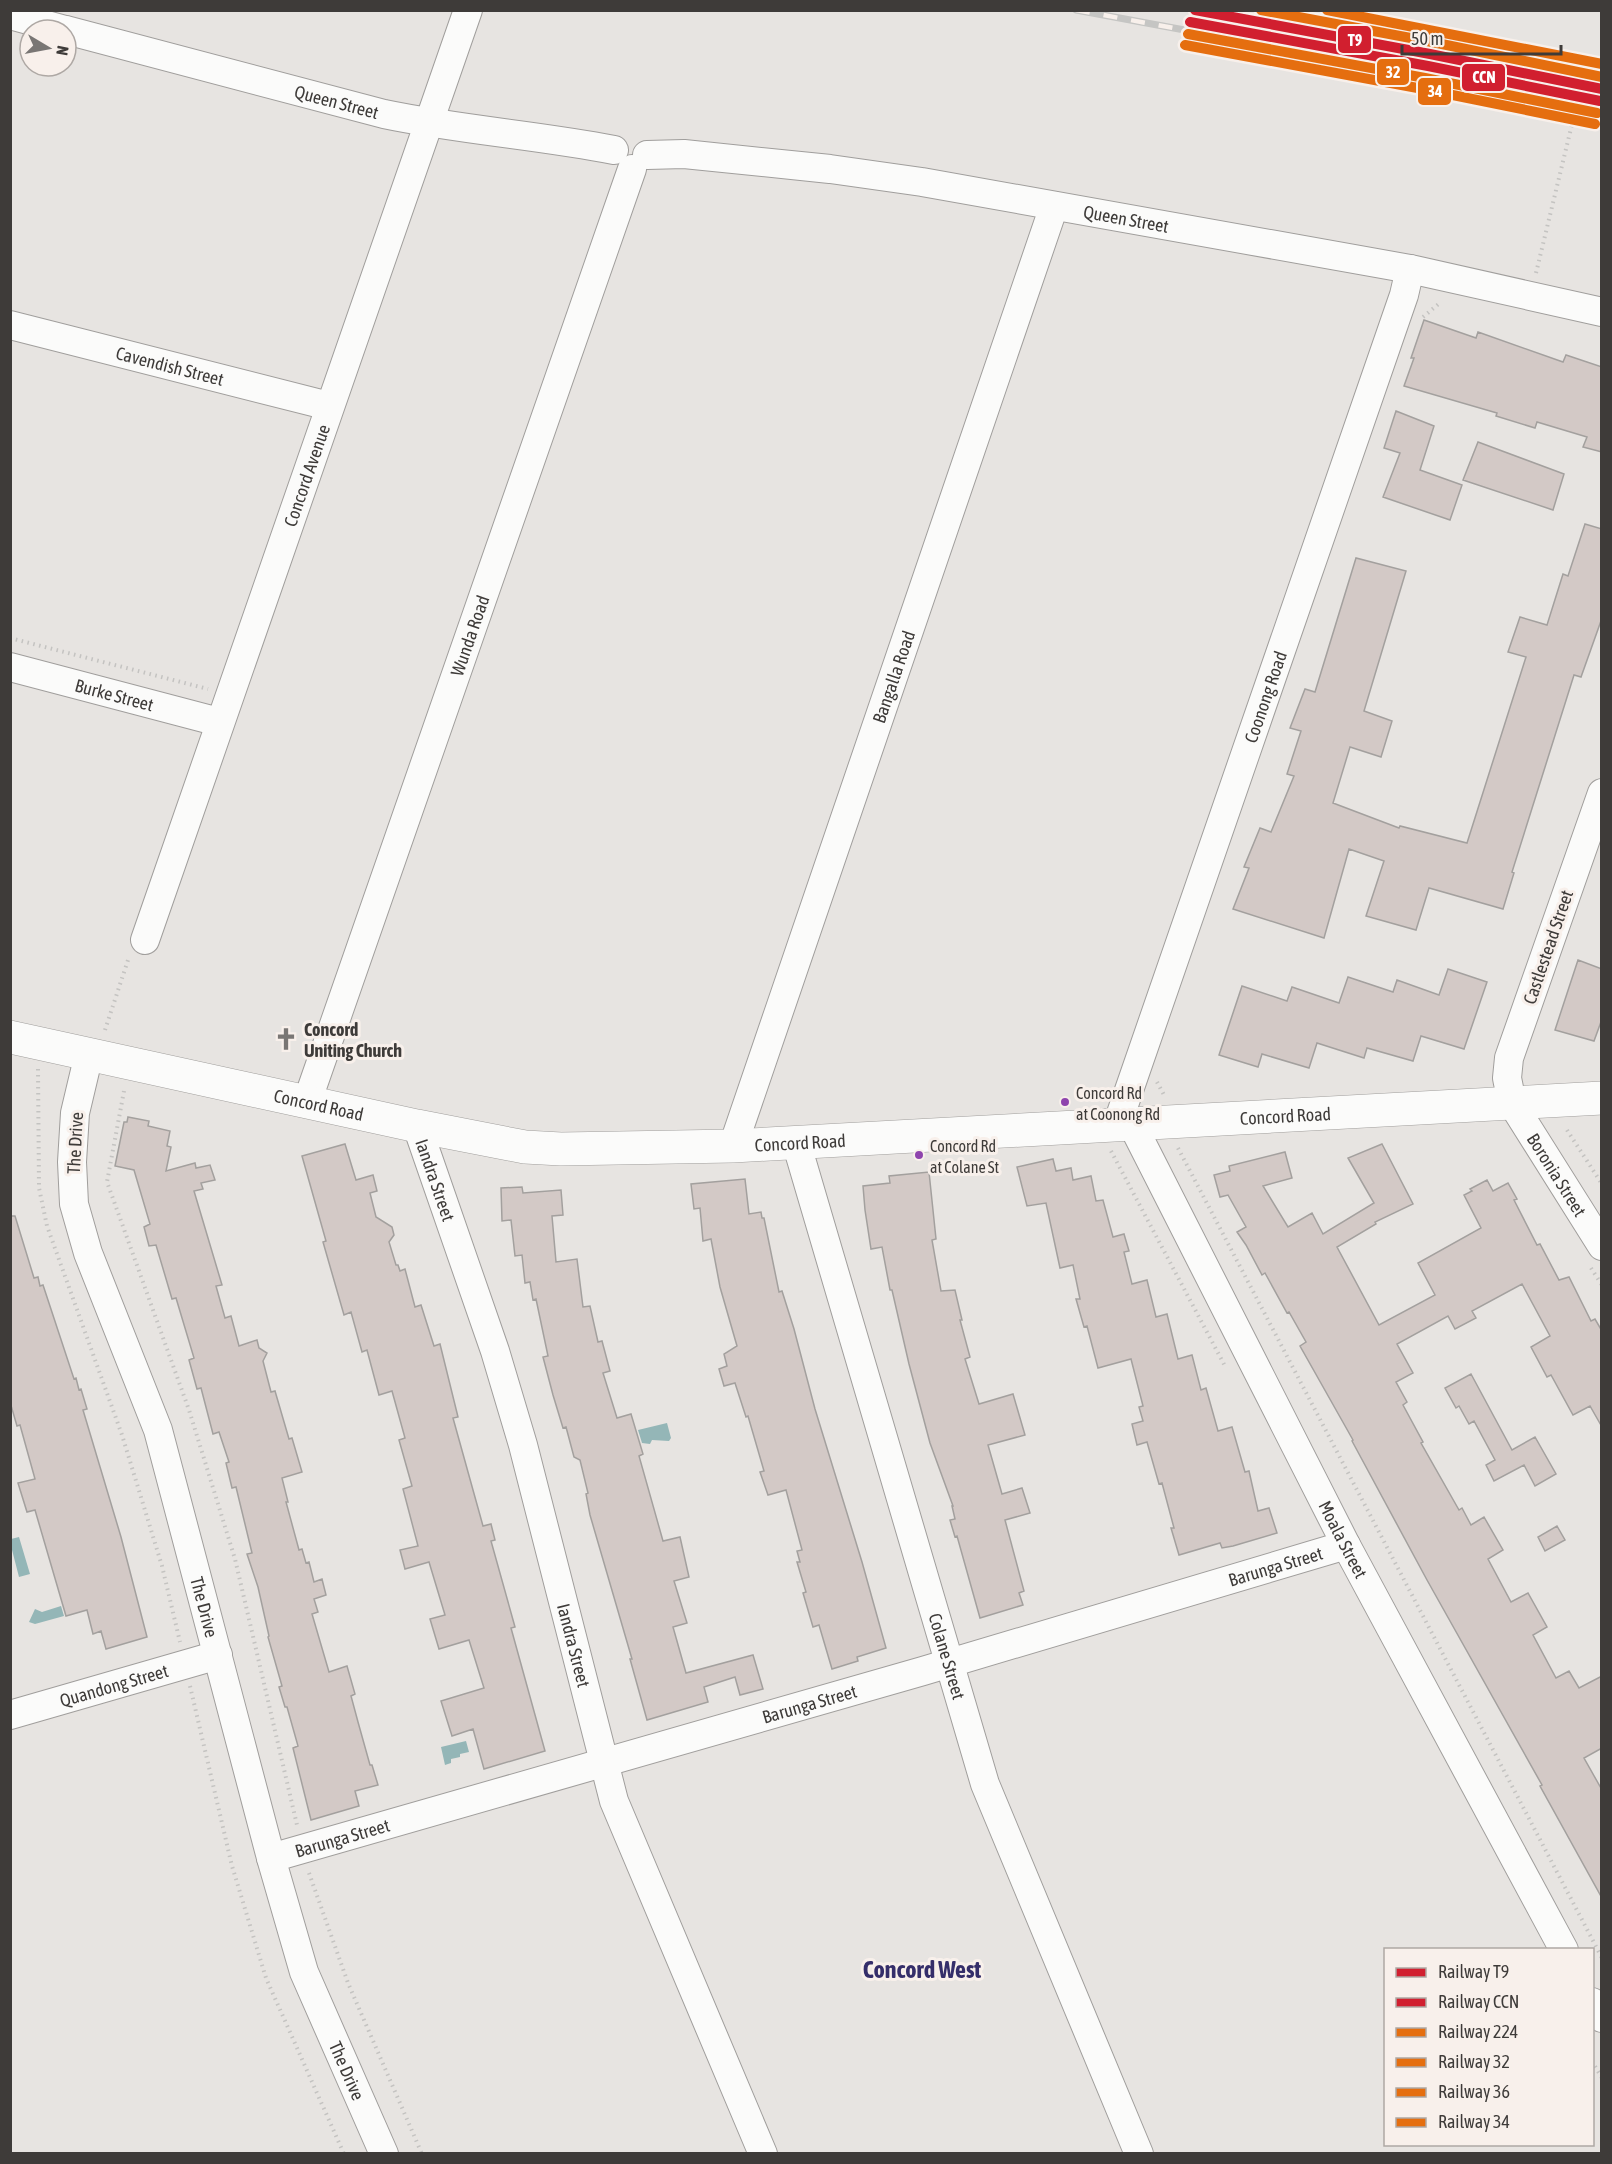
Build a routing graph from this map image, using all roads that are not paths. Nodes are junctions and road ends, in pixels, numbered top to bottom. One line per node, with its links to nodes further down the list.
1 (468, 10): 3 (street, Concord Avenue)
2 (78, 33): 3 (street, Queen Street)
3 (427, 123): 4 (street, Queen Street); 9 (street, Concord Avenue)
4 (631, 158): 5 (street, Queen Street); 17 (street, Wunda Road)
5 (1054, 206): 6 (street, Queen Street); 22 (street, Bangalla Road)
6 (1410, 269): 7 (street, Queen Street); 20 (street, Coonong Road)
7 (1602, 312)
8 (10, 326): 9 (street, Cavendish Street)
9 (329, 406): 11 (street, Concord Avenue)
10 (10, 667): 11 (street, Burke Street)
11 (219, 722): 13 (street, Concord Avenue)
12 (1602, 793): 18 (street, Castlestead Street)
13 (145, 940)
14 (10, 1037): 15 (main road, Concord Road)
15 (97, 1042): 17 (main road, Concord Road); 25 (street, The Drive)
16 (1602, 1098): 18 (main road, Concord Road)
17 (307, 1102): 19 (main road, Concord Road)
18 (1512, 1103): 20 (main road, Concord Road); 23 (street, Boronia Street)
19 (417, 1126): 22 (main road, Concord Road); 28 (street, Iandra Street)
20 (1120, 1133): 21 (main road, Concord Road); 24 (street, Moala Street)
21 (796, 1142): 22 (main road, Concord Road); 26 (street, Colane Street)
22 (733, 1146)
23 (1602, 1246)
24 (1346, 1545): 26 (street, Barunga Street); 30 (street, Moala Street)
25 (218, 1655): 27 (street, Quandong Street); 29 (street, The Drive)
26 (948, 1664): 28 (street, Barunga Street); 35 (street, Colane Street)
27 (10, 1715)
28 (604, 1764): 29 (street, Barunga Street); 34 (street, Iandra Street)
29 (271, 1858): 33 (street, The Drive)
30 (1563, 1948)
31 (1594, 2004): 32 (street)
32 (1602, 2018)
33 (384, 2154)
34 (763, 2154)
35 (1139, 2154)

